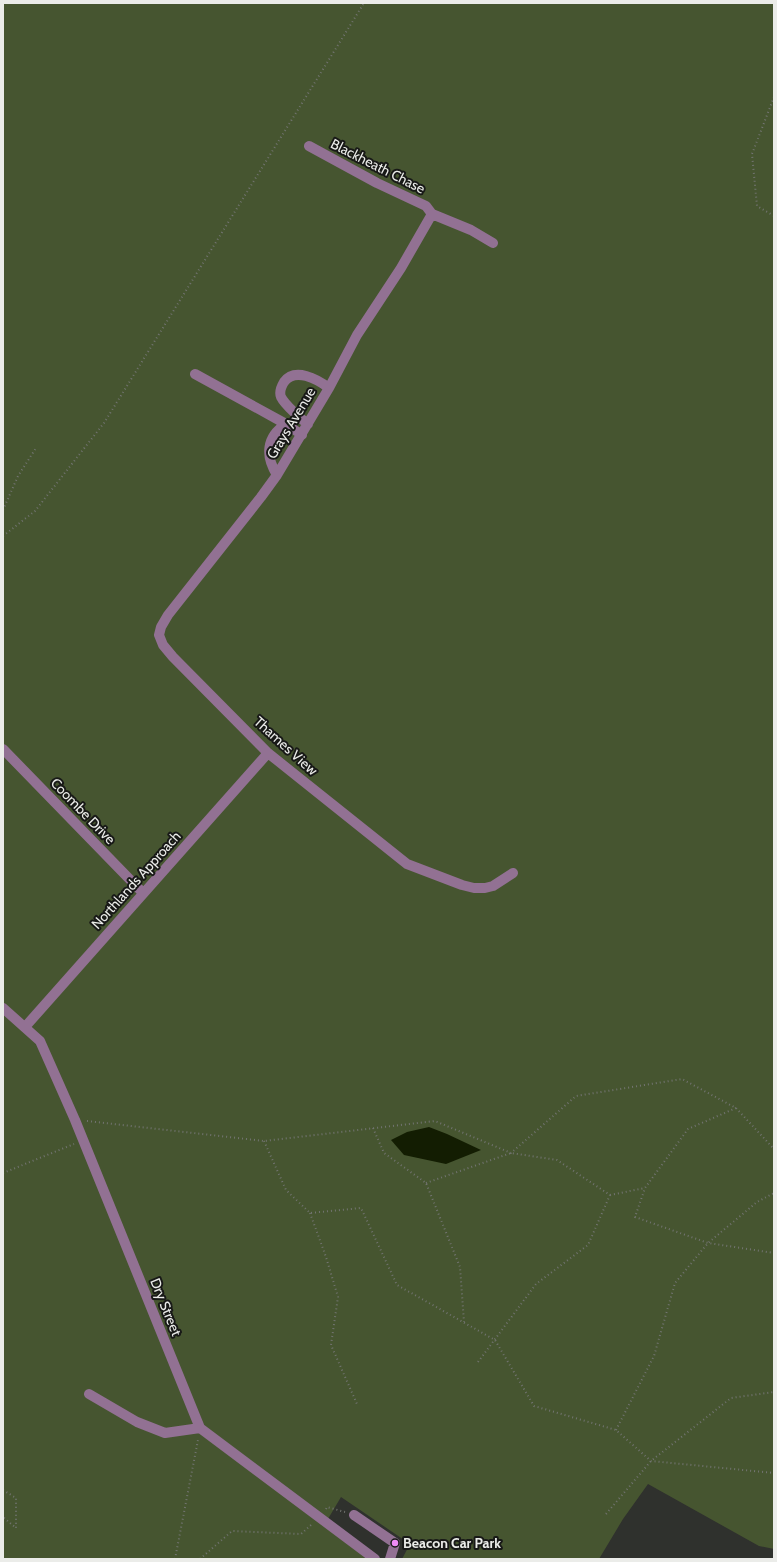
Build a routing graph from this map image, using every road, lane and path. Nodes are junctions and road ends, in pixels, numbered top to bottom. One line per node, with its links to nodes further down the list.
1 (364, 3): 15 (path)
2 (774, 97): 5 (path)
3 (309, 146): 4 (street, Blackheath Chase)
4 (432, 214): 6 (street, Blackheath Chase); 8 (street, Grays Avenue)
5 (774, 216)
6 (492, 243)
7 (195, 374): 9 (street)
8 (329, 388): 10 (street, Grays Avenue); 10 (street)
9 (286, 424): 11 (street); 13 (street)
10 (308, 424): 11 (street, Grays Avenue)
11 (302, 434): 13 (street, Grays Avenue)
12 (36, 448): 14 (path)
13 (277, 475): 16 (street, Grays Avenue)
14 (3, 510)
15 (3, 536)
16 (158, 635): 18 (street, Thames View)
17 (3, 749): 20 (street, Coombe Drive)
18 (268, 753): 19 (street, Thames View); 20 (street, Northlands Approach)
19 (513, 874)
20 (143, 893): 22 (street, Northlands Approach)
21 (3, 1008): 22 (street, Dry Street)
22 (25, 1027): 24 (street, Dry Street)
23 (736, 1108): 28 (path); 29 (path); 32 (path)
24 (74, 1120): 26 (street, Dry Street); 27 (path)
25 (373, 1128): 27 (path); 29 (path); 31 (path)
26 (83, 1140): 30 (path); 44 (street, Dry Street)
27 (264, 1141): 35 (path)
28 (774, 1149)
29 (511, 1153): 31 (path); 34 (path)
30 (3, 1173)
31 (426, 1183): 38 (path)
32 (645, 1188): 34 (path); 36 (path)
33 (774, 1193): 36 (path)
34 (610, 1195): 39 (path)
35 (310, 1213): 38 (path); 43 (path)
36 (708, 1243): 37 (path); 45 (path)
37 (774, 1252)
38 (464, 1322): 39 (path)
39 (495, 1340): 40 (path); 45 (path)
40 (478, 1362)
41 (774, 1392): 46 (path)
42 (89, 1394): 44 (street)
43 (357, 1404)
44 (200, 1428): 52 (street); 53 (path)
45 (616, 1430): 46 (path)
46 (651, 1461): 47 (path); 49 (path)
47 (774, 1473)
48 (3, 1490): 51 (path)
49 (606, 1514)
50 (354, 1515): 52 (path); 56 (street)
51 (3, 1517)
52 (318, 1517): 54 (path); 55 (street)
53 (175, 1559)
54 (200, 1559)
55 (375, 1559)
56 (390, 1559)

